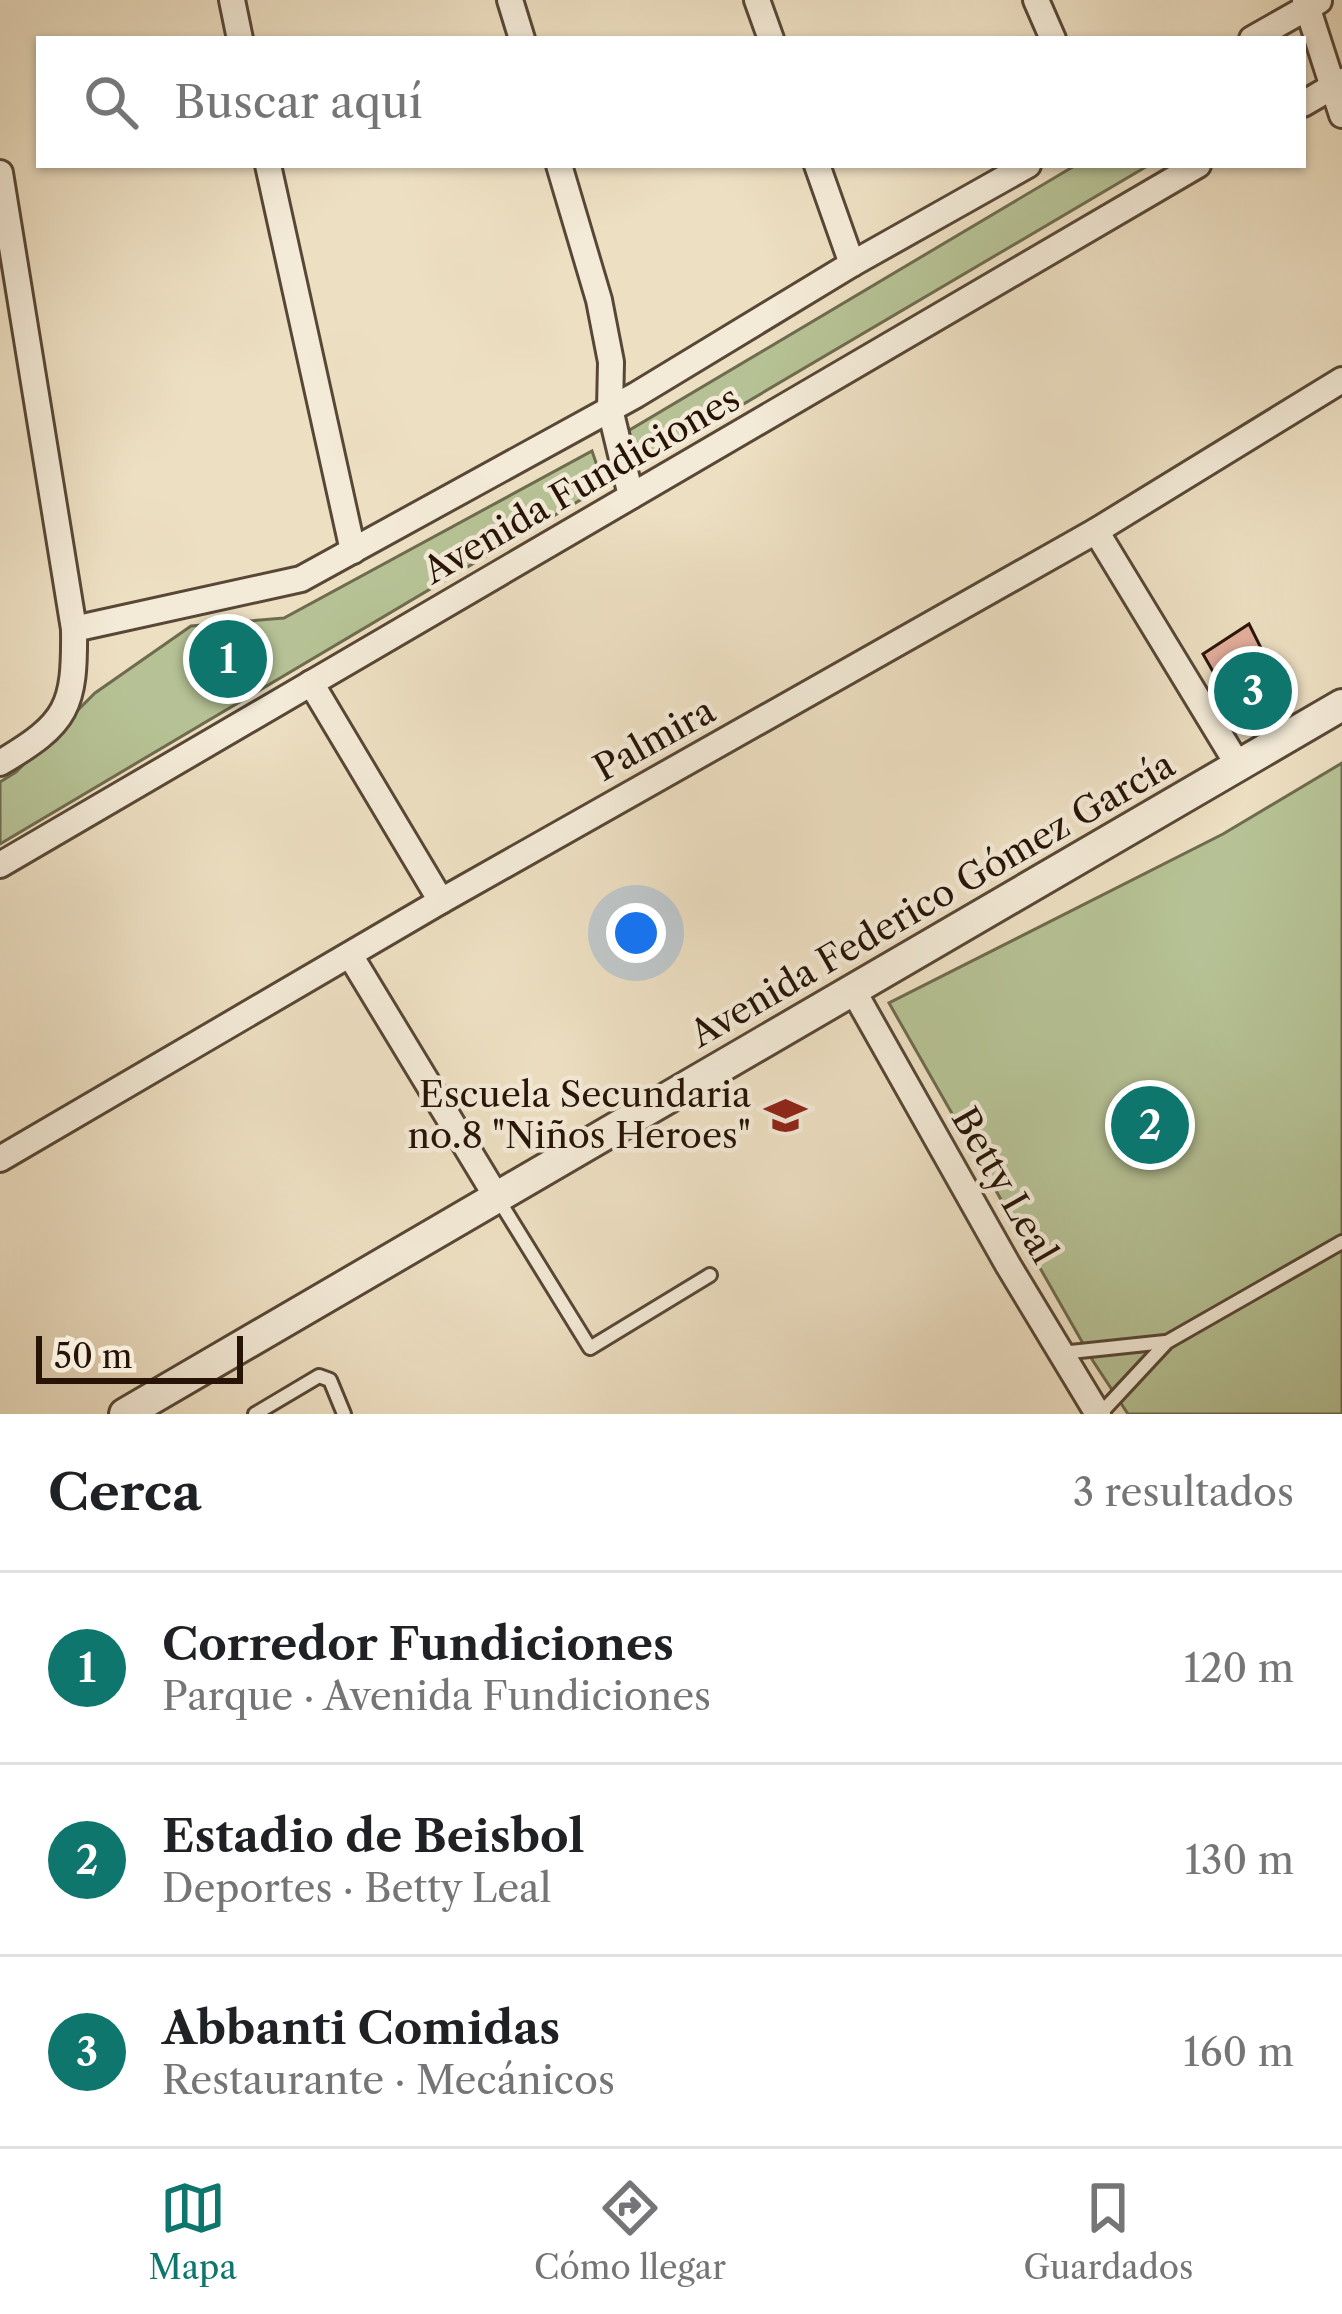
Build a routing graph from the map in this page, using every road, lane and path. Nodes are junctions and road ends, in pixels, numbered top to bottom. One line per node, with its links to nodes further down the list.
1 (232, 0): 6 (street)
2 (510, 0): 7 (street)
3 (757, 0): 8 (street)
4 (1036, 0): 9 (street)
5 (1311, 3): 10 (street); 11 (street)
6 (239, 36)
7 (521, 36)
8 (770, 36)
9 (1052, 36)
10 (1257, 36)
11 (1337, 84): 12 (street); 13 (street)
12 (1306, 102)
13 (1342, 115)
14 (269, 168): 25 (street)
15 (560, 168): 22 (street)
16 (818, 168): 20 (street)
17 (1023, 168): 20 (street, Avenida Fundiciones)
18 (1193, 168): 23 (street, Avenida Fundiciones)
19 (0, 173): 26 (street)
20 (853, 264): 22 (street, Avenida Fundiciones)
21 (1342, 380): 24 (street, Palmira)
22 (610, 410): 23 (street); 25 (street, Avenida Fundiciones)
23 (631, 496): 27 (street, Avenida Fundiciones)
24 (1096, 531): 30 (street); 32 (street, Palmira)
25 (353, 551): 26 (street, Avenida Fundiciones)
26 (74, 629): 29 (street)
27 (311, 683): 31 (street, Avenida Fundiciones); 32 (street)
28 (1342, 705): 30 (street, Avenida Federico Gómez García)
29 (0, 764)
30 (1238, 765): 34 (street, Avenida Federico Gómez García)
31 (0, 865)
32 (442, 901): 33 (street, Palmira)
33 (350, 955): 35 (street, Palmira); 36 (street)
34 (853, 990): 36 (street, Avenida Federico Gómez García); 40 (street, Betty Leal)
35 (0, 1159)
36 (496, 1196): 38 (lane); 41 (street, Avenida Federico Gómez García)
37 (1342, 1242): 39 (lane)
38 (710, 1275)
39 (1167, 1342): 40 (lane); 44 (lane)
40 (1061, 1353): 44 (street, Betty Leal)
41 (125, 1414)
42 (255, 1414): 43 (lane)
43 (344, 1414)
44 (1099, 1414)

